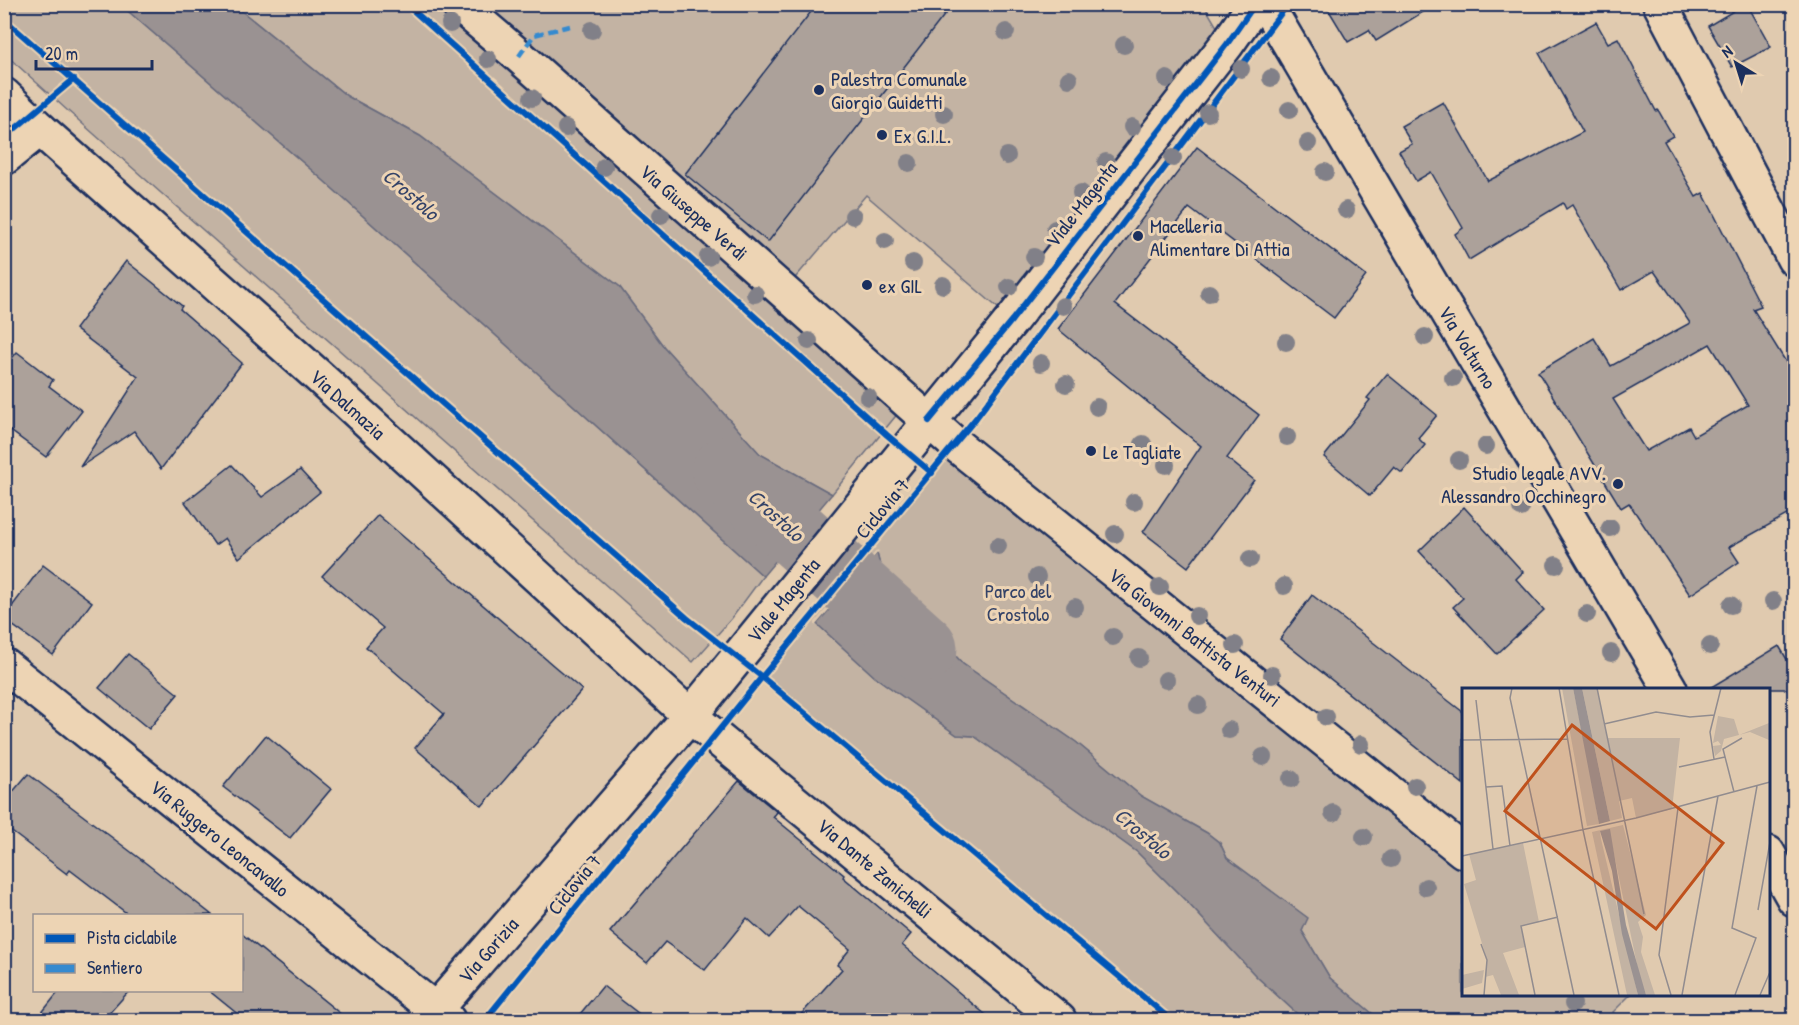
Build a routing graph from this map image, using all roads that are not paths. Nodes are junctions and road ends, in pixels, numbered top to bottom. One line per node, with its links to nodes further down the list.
1 (458, 4): 9 (street, Via Giuseppe Verdi)
2 (1255, 4): 9 (street, Viale Magenta)
3 (1266, 4): 11 (street, Via Volturno)
4 (1660, 4): 8 (street)
5 (4, 95): 6 (street, Via Dalmazia)
6 (40, 129): 7 (street); 12 (street, Via Dalmazia)
7 (4, 158)
8 (1794, 259)
9 (929, 421): 12 (street, Viale Magenta); 13 (street, Via Giovanni Battista Venturi)
10 (4, 666): 16 (street, Via Ruggero Leoncavallo)
11 (1669, 688)
12 (690, 716): 16 (street, Via Gorizia); 17 (street, Via Dante Zanichelli)
13 (1462, 850)
14 (1769, 857): 15 (street)
15 (1794, 899)
16 (437, 1017)
17 (1059, 1020)

